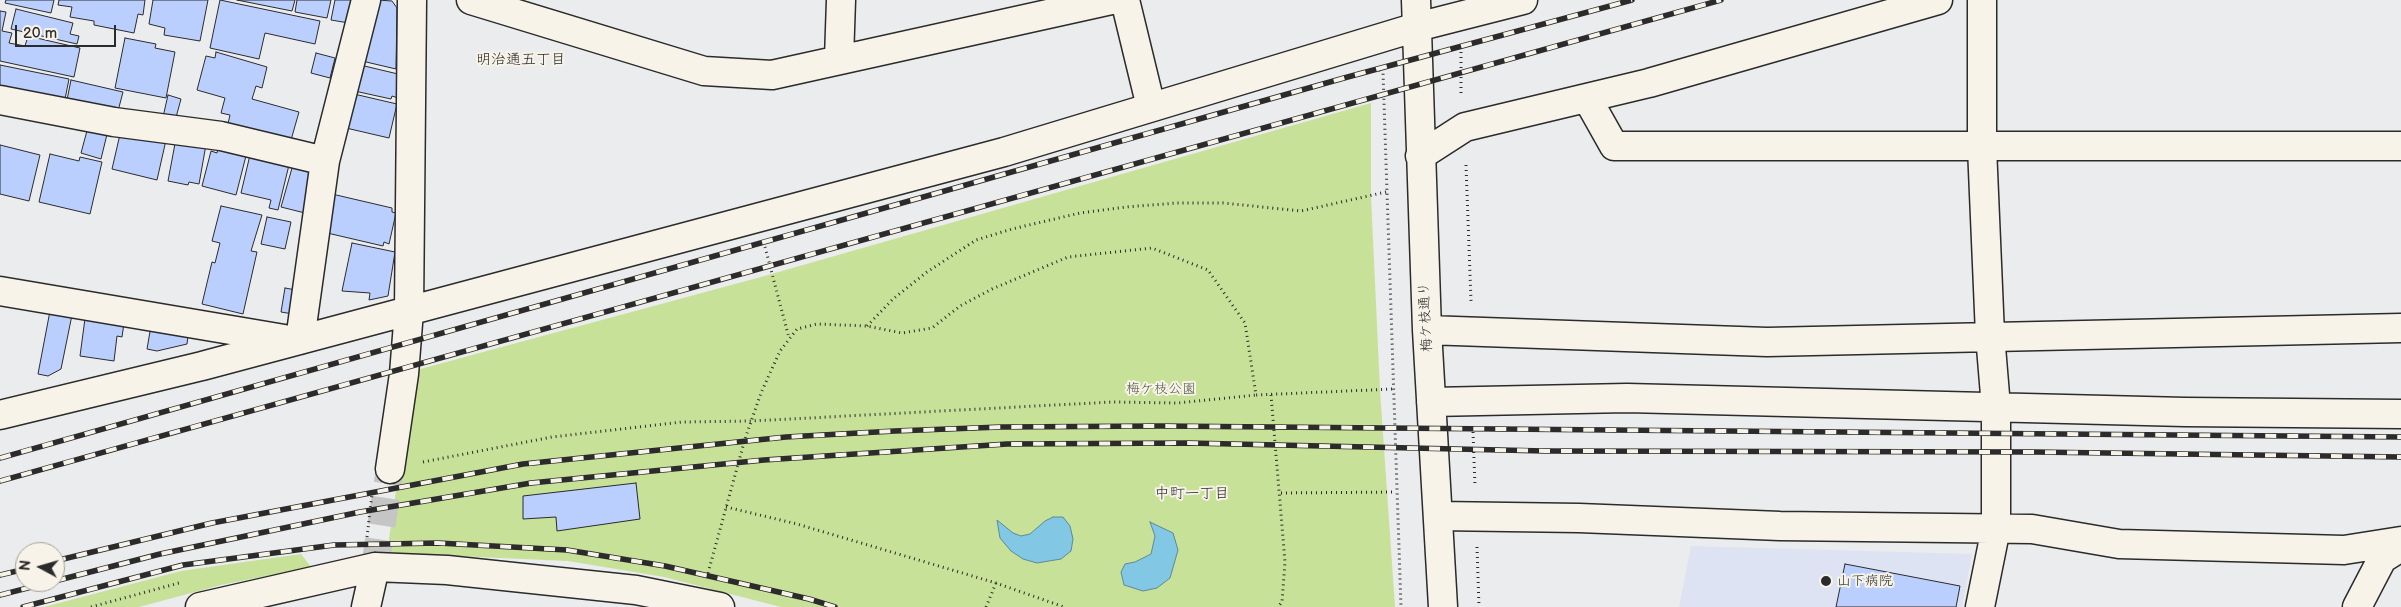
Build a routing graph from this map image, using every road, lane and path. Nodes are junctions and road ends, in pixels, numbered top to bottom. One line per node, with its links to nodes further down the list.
1 (366, 0): 21 (street)
2 (412, 0): 25 (street)
3 (471, 0): 12 (street)
4 (841, 0): 12 (street)
5 (1111, 0): 12 (street)
6 (1125, 0): 17 (street)
7 (1523, 0): 11 (street)
8 (1938, 0): 14 (street)
9 (1982, 0): 19 (street)
10 (1417, 13): 11 (street); 17 (street); 20 (street, 梅ケ枝通り)
11 (1461, 17): 16 (path)
12 (839, 59)
13 (1382, 73): 22 (path)
14 (1587, 98): 19 (street); 20 (street)
15 (0, 100): 21 (street)
16 (1461, 101)
17 (1151, 107): 23 (street)
18 (2401, 146): 19 (street)
19 (1982, 147): 29 (street)
20 (1420, 156): 28 (street, 梅ケ枝通り)
21 (325, 161): 31 (street)
22 (1386, 192): 26 (path); 32 (path)
23 (758, 218): 25 (street); 30 (path)
24 (0, 291): 31 (street)
25 (409, 311): 31 (street); 40 (street)
26 (867, 326): 30 (path); 33 (path)
27 (2401, 328): 29 (street)
28 (1426, 330): 29 (street); 35 (street, 梅ケ枝通り)
29 (1990, 335): 36 (street)
30 (790, 339): 39 (path)
31 (298, 341): 38 (street)
32 (1393, 389): 34 (path); 41 (path)
33 (1256, 395): 34 (path); 39 (path)
34 (1271, 395): 42 (path)
35 (1431, 402): 36 (street); 44 (street, 梅ケ枝通り)
36 (1996, 407): 37 (street); 45 (street)
37 (2401, 414)
38 (0, 415)
39 (752, 421): 40 (path); 43 (path)
40 (390, 469)
41 (1396, 492): 42 (path); 56 (path)
42 (1281, 493): 55 (path)
43 (726, 507): 49 (path); 50 (path)
44 (1438, 516): 45 (street); 57 (street, 梅ケ枝通り)
45 (1996, 528): 46 (street); 58 (street)
46 (2401, 541)
47 (2401, 547): 59 (street)
48 (375, 567): 50 (street); 51 (street); 52 (street)
49 (996, 583): 53 (path); 54 (path)
50 (707, 606)
51 (200, 607)
52 (366, 607)
53 (986, 607)
54 (1064, 607)
55 (1278, 607)
56 (1401, 607)
57 (1442, 607)
58 (1980, 607)
59 (2357, 607)

